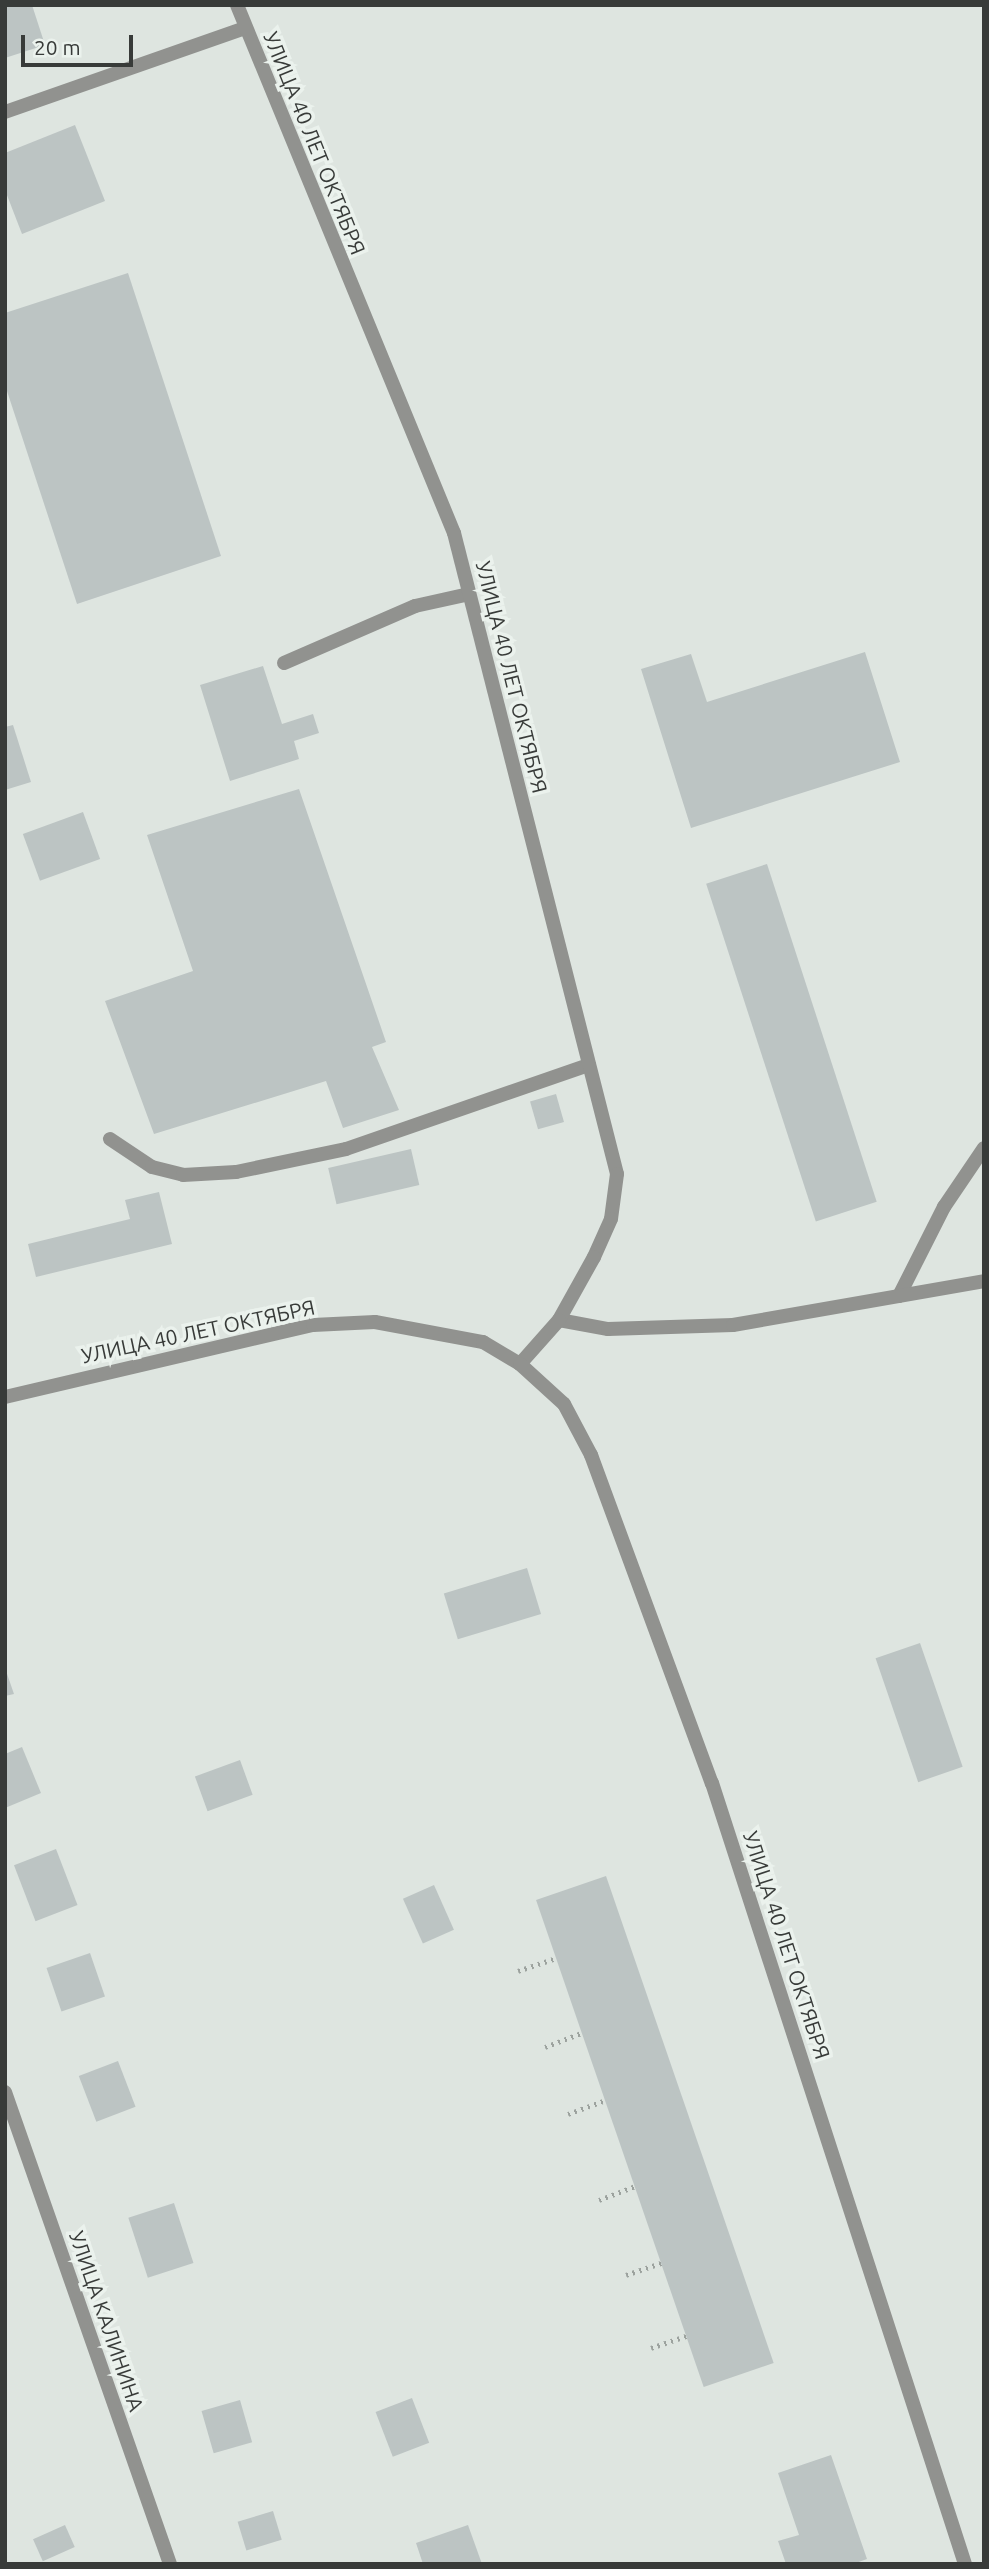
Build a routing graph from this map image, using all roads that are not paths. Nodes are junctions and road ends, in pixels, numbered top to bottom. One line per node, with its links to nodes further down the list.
1 (237, 5): 2 (street, УЛИЦА 40 ЛЕТ ОКТЯБРЯ)
2 (245, 28): 3 (street); 4 (street, УЛИЦА 40 ЛЕТ ОКТЯБРЯ)
3 (5, 112)
4 (469, 594): 5 (street); 6 (street, УЛИЦА 40 ЛЕТ ОКТЯБРЯ)
5 (285, 663)
6 (589, 1065): 7 (street); 11 (street, УЛИЦА 40 ЛЕТ ОКТЯБРЯ)
7 (110, 1139)
8 (984, 1147): 10 (street)
9 (984, 1281): 10 (street)
10 (899, 1296): 11 (street)
11 (559, 1320): 12 (street, УЛИЦА 40 ЛЕТ ОКТЯБРЯ)
12 (520, 1364): 13 (street, УЛИЦА 40 ЛЕТ ОКТЯБРЯ); 16 (street, УЛИЦА 40 ЛЕТ ОКТЯБРЯ)
13 (5, 1397)
14 (5, 2092): 15 (street, УЛИЦА КАЛИНИНА)
15 (170, 2564)
16 (965, 2564)

